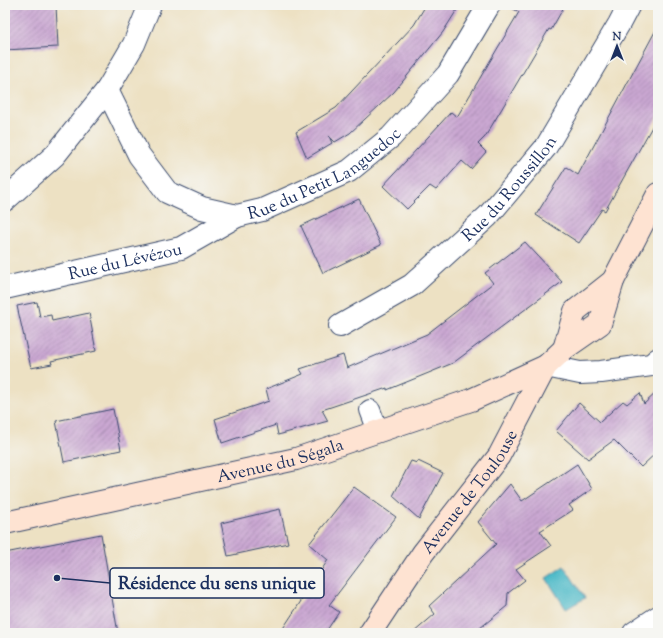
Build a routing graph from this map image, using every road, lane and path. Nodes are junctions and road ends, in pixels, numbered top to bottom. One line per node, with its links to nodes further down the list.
1 (150, 5): 4 (street)
2 (489, 5): 7 (street, Rue du Petit Languedoc)
3 (629, 5): 9 (street, Rue du Roussillon)
4 (107, 90): 6 (street); 7 (street, Rue du Petit Languedoc)
5 (658, 194): 11 (main road, Avenue de Toulouse)
6 (5, 200)
7 (237, 216): 8 (street, Rue du Lévézou)
8 (5, 288)
9 (340, 326)
10 (658, 359): 11 (street)
11 (546, 366): 13 (main road, Avenue du Ségala); 16 (main road, Avenue de Toulouse)
12 (370, 410): 13 (street)
13 (378, 431): 14 (main road, Avenue du Ségala)
14 (5, 523)
15 (658, 617): 17 (street)
16 (370, 633)
17 (634, 633)

